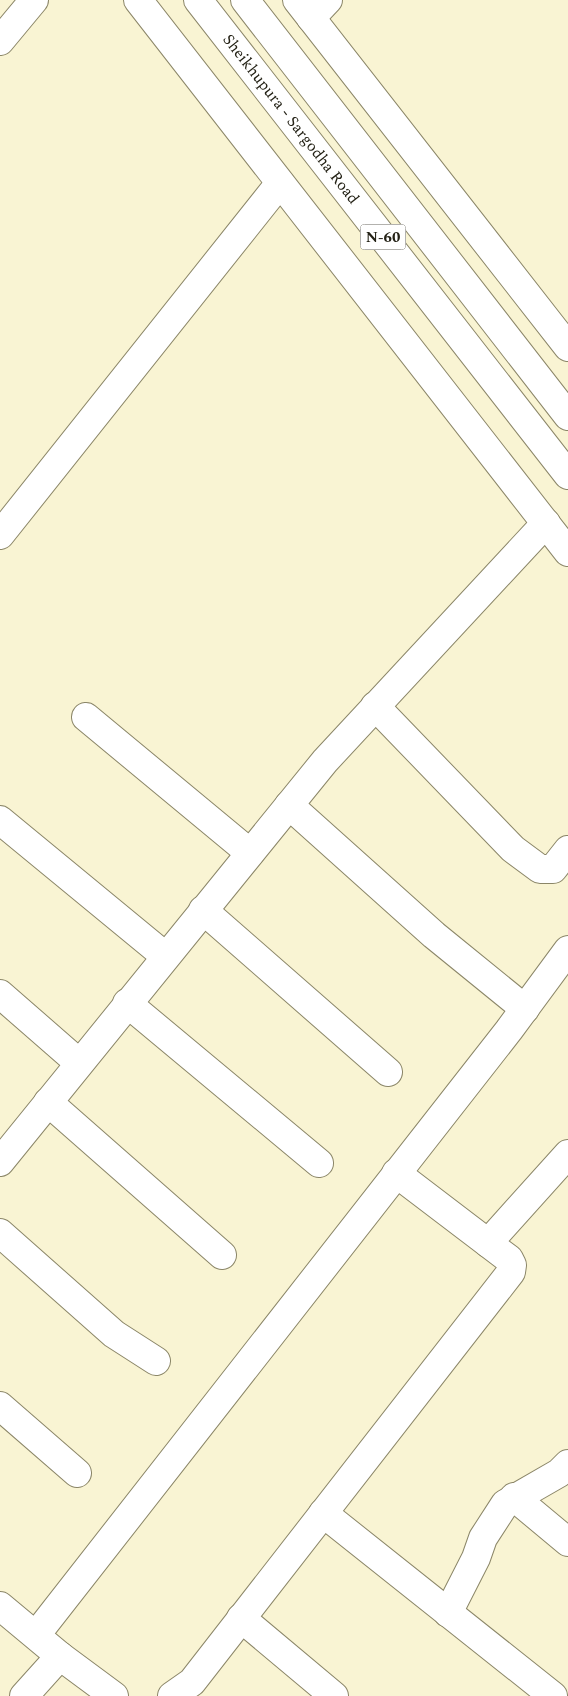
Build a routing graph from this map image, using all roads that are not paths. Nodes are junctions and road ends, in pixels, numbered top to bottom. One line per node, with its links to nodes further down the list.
1 (34, 0): 6 (main road)
2 (138, 0): 7 (main road)
3 (198, 0): 10 (main road, Sheikhupura - Sargodha Road / N-60)
4 (245, 0): 9 (main road, N-60)
5 (312, 6): 8 (main road)
6 (0, 41)
7 (280, 183): 11 (main road); 12 (main road)
8 (568, 347)
9 (568, 416)
10 (568, 475)
11 (546, 523): 13 (main road); 14 (main road)
12 (0, 535)
13 (568, 552)
14 (375, 706): 16 (main road); 18 (main road)
15 (86, 717): 19 (main road)
16 (289, 805): 19 (main road); 25 (main road)
17 (0, 820): 22 (main road)
18 (568, 850)
19 (250, 853): 20 (main road)
20 (203, 910): 22 (main road); 27 (main road)
21 (568, 950): 25 (main road)
22 (165, 956): 24 (main road)
23 (0, 994): 26 (main road)
24 (127, 1003): 26 (main road); 31 (main road)
25 (525, 1009): 32 (main road)
26 (79, 1063): 28 (main road)
27 (388, 1072)
28 (48, 1102): 30 (main road); 35 (main road)
29 (568, 1154): 34 (main road)
30 (0, 1162)
31 (319, 1163)
32 (396, 1174): 34 (main road); 46 (main road)
33 (0, 1233): 36 (main road)
34 (488, 1243): 41 (main road)
35 (222, 1255)
36 (156, 1361)
37 (0, 1406): 39 (main road)
38 (568, 1464): 40 (main road)
39 (76, 1473)
40 (514, 1497): 42 (main road); 44 (main road)
41 (323, 1514): 44 (main road); 45 (main road)
42 (568, 1542)
43 (0, 1606): 46 (main road)
44 (448, 1613): 52 (main road)
45 (241, 1618): 50 (main road); 51 (main road)
46 (36, 1635): 47 (main road)
47 (60, 1656): 48 (main road); 49 (main road)
48 (24, 1696)
49 (114, 1696)
50 (172, 1696)
51 (334, 1696)
52 (553, 1696)

